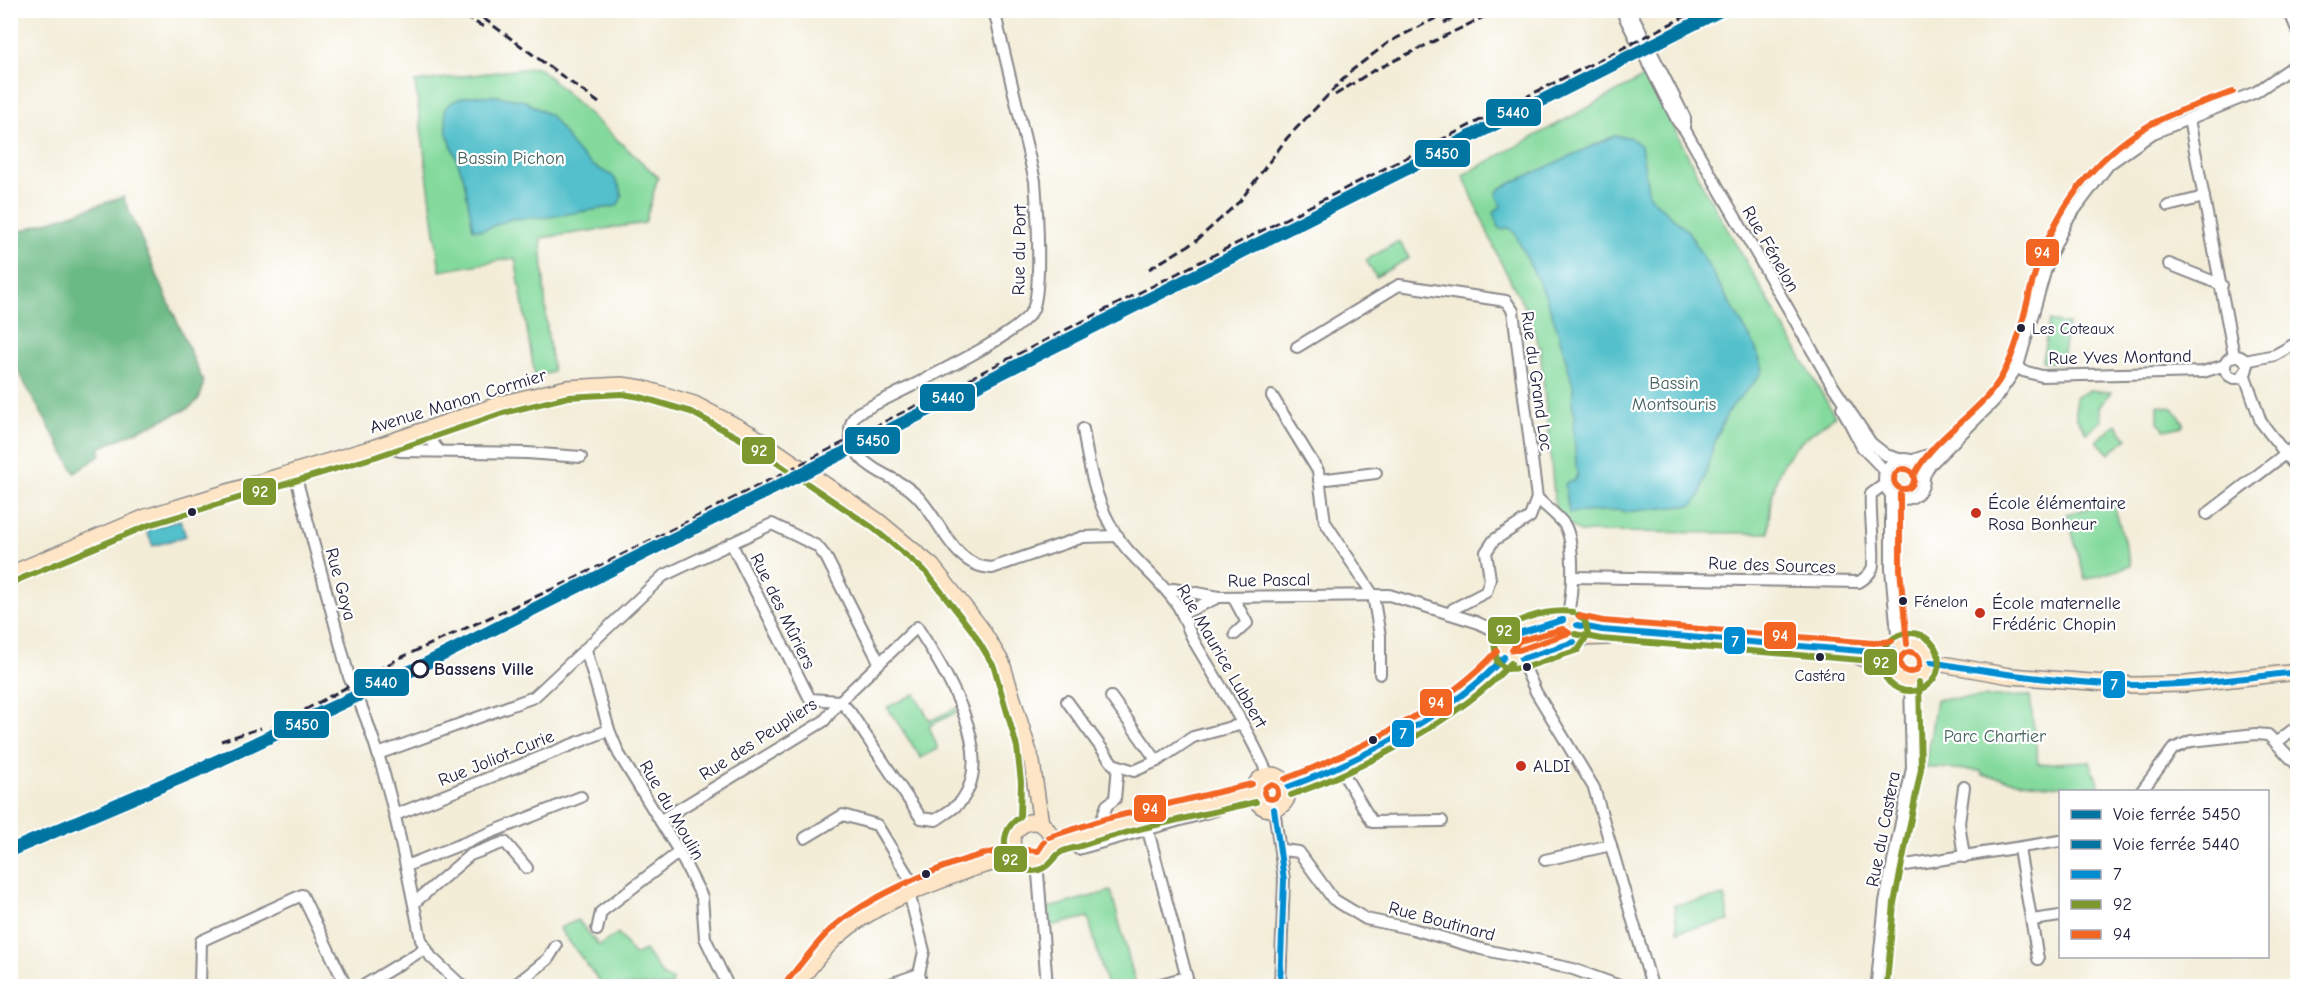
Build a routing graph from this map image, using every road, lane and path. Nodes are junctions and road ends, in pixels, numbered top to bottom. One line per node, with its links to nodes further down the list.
1 (994, 10): 41 (street, Rue du Port)
2 (1625, 10): 8 (street)
3 (1630, 10): 8 (street)
4 (2289, 10): 5 (street)
5 (2298, 32)
6 (2298, 63): 7 (street)
7 (2189, 119): 9 (street); 17 (street)
8 (1685, 130): 19 (street, Rue Fénelon)
9 (2204, 197): 10 (street); 12 (street)
10 (2168, 206)
11 (2169, 264): 12 (street)
12 (2222, 285): 15 (street)
13 (2298, 342): 15 (street)
14 (1297, 347): 39 (street, Rue du Grand Loc)
15 (2240, 359): 16 (street); 18 (street)
16 (2225, 365): 17 (street, Rue Yves Montand); 18 (street)
17 (2018, 366): 23 (street)
18 (2244, 373): 27 (street)
19 (1831, 383): 29 (street, Rue Fénelon); 33 (street, Rue Fénelon)
20 (1272, 396): 36 (street)
21 (438, 425): 24 (street, Avenue Manon Cormier); 26 (street); 86 (street, Avenue Manon Cormier)
22 (1083, 429): 41 (street, Rue Maurice Lubbert)
23 (1959, 438): 30 (street); 35 (street)
24 (392, 441): 26 (street); 31 (street, Avenue Manon Cormier)
25 (2298, 444): 27 (street)
26 (439, 451): 28 (street)
27 (2285, 453): 32 (street); 40 (street)
28 (581, 457)
29 (1899, 459): 30 (street); 33 (street)
30 (1913, 460): 35 (street)
31 (294, 470): 43 (street, Avenue Manon Cormier); 71 (street, Rue Goya)
32 (2298, 470)
33 (1885, 471): 37 (street)
34 (1376, 473): 36 (street)
35 (1924, 476): 38 (street)
36 (1319, 480): 46 (street)
37 (1885, 484): 38 (street); 44 (street, Rue des Sources)
38 (1896, 496): 54 (street)
39 (1537, 498): 44 (street); 50 (street)
40 (2207, 514)
41 (1118, 536): 45 (street, Rue Maurice Lubbert)
42 (731, 543): 55 (street); 58 (street); 65 (street, Rue des Mûriers)
43 (10, 574)
44 (1574, 577): 51 (street)
45 (1168, 592): 47 (street, Rue Pascal); 49 (street, Rue Maurice Lubbert)
46 (1373, 595): 48 (street, Rue Pascal); 50 (street, Rue Pascal); 62 (street)
47 (1219, 597): 48 (street, Rue Pascal); 49 (street)
48 (1233, 597): 52 (street)
49 (1182, 614): 67 (street, Rue Maurice Lubbert)
50 (1451, 614): 53 (street, Rue Pascal)
51 (1574, 628): 53 (street); 54 (street); 57 (street); 60 (street)
52 (1235, 634)
53 (1504, 640): 56 (street)
54 (1900, 645): 59 (street); 60 (street)
55 (586, 650): 68 (street, Rue du Moulin); 71 (street)
56 (1504, 657): 57 (street); 75 (street)
57 (1521, 659): 93 (street)
58 (879, 662): 65 (street, Rue des Peupliers); 65 (street, Rue des Peupliers)
59 (1931, 662): 61 (street); 63 (street)
60 (1890, 667): 63 (street)
61 (2298, 672)
62 (1380, 674)
63 (1910, 682): 103 (street, Rue du Castera)
64 (1111, 697): 72 (street)
65 (840, 700): 84 (street, Rue des Peupliers)
66 (1067, 701): 73 (street)
67 (1243, 724): 72 (street); 76 (street, Rue Maurice Lubbert)
68 (609, 730): 83 (street, Rue Joliot-Curie); 84 (street, Rue du Moulin)
69 (2298, 730): 70 (street)
70 (2276, 742): 74 (street); 79 (street)
71 (378, 754): 83 (street, Rue Goya)
72 (1157, 761): 73 (street)
73 (1118, 766): 88 (street)
74 (2298, 766)
75 (1340, 768): 77 (street); 85 (street)
76 (1268, 775): 77 (street); 80 (street)
77 (1288, 787): 82 (street)
78 (1965, 787): 98 (street)
79 (2142, 790)
80 (1254, 793): 82 (street); 87 (street)
81 (580, 797): 102 (street)
82 (1274, 810): 97 (street)
83 (395, 815): 102 (street, Rue Goya)
84 (661, 820): 96 (street, Rue du Moulin)
85 (1442, 821)
86 (1035, 823): 88 (street); 91 (street); 94 (street)
87 (1146, 824): 88 (street); 92 (street); 115 (street)
88 (1103, 827): 92 (street)
89 (805, 838): 106 (street)
90 (2059, 841): 95 (street)
91 (1012, 842): 99 (street); 105 (street)
92 (1078, 844): 94 (street)
93 (1611, 845): 100 (street); 130 (street)
94 (1059, 849): 101 (street)
95 (2019, 849): 98 (street); 109 (street)
96 (678, 850): 110 (street); 122 (street, Rue du Moulin)
97 (1282, 850): 128 (street); 129 (street, Rue Boutinard)
98 (1964, 857): 103 (street)
99 (1022, 859): 101 (street); 105 (street)
100 (1545, 860)
101 (1037, 861): 126 (street)
102 (406, 866): 107 (street, Rue Goya)
103 (1893, 867): 116 (street, Rue du Castera)
104 (526, 868): 107 (street)
105 (972, 869): 106 (street)
106 (912, 891): 114 (street); 123 (street)
107 (414, 903): 112 (street, Rue Goya)
108 (2059, 916): 109 (street)
109 (2032, 920): 113 (street)
110 (597, 930)
111 (556, 946): 121 (street)
112 (426, 948): 119 (street); 120 (street)
113 (2038, 959)
114 (919, 974): 124 (street); 125 (street)
115 (1187, 982): 127 (street)
116 (1875, 985)
117 (200, 987): 118 (street)
118 (346, 987)
119 (363, 987)
120 (462, 987)
121 (514, 987)
122 (728, 987)
123 (795, 987)
124 (884, 987)
125 (922, 987)
126 (1047, 987)
127 (1154, 987)
128 (1280, 987)
129 (1620, 987)
130 (1652, 987)

